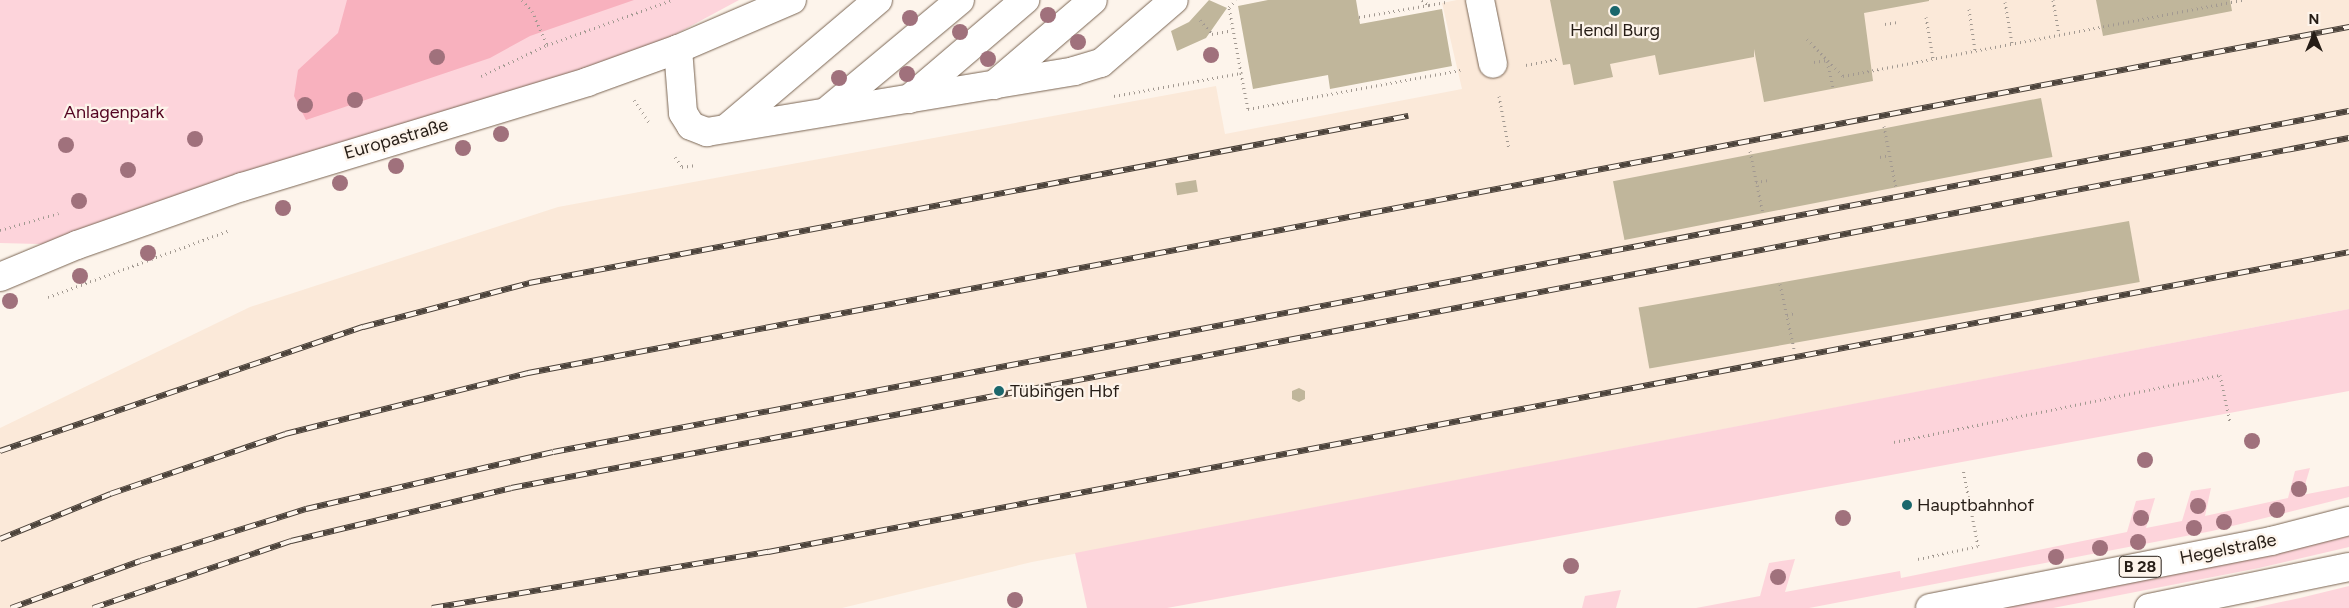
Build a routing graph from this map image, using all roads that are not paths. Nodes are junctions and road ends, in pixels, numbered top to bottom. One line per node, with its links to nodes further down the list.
1 (792, 0): 8 (street, Europastraße)
2 (878, 0): 13 (street)
3 (960, 0): 12 (street)
4 (1025, 0): 11 (street)
5 (1093, 0): 10 (street)
6 (1480, 0): 9 (street)
7 (1183, 6): 10 (street)
8 (678, 49): 13 (street); 14 (street, Europastraße)
9 (1493, 64)
10 (994, 85): 11 (street)
11 (909, 99): 12 (street)
12 (826, 112): 13 (street)
13 (727, 128)
14 (0, 278)
15 (2349, 522): 17 (street, Hegelstraße / B 28)
16 (2349, 567): 18 (street, B 28)
17 (1930, 608)
18 (2150, 608)

